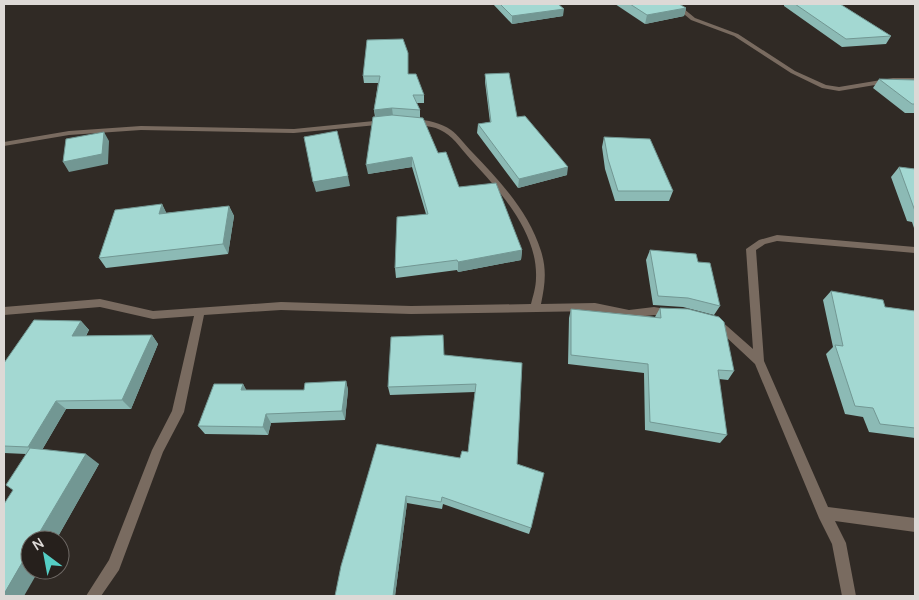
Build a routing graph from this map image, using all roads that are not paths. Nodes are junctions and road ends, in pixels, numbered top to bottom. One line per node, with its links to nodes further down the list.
1 (675, 4): 2 (street)
2 (915, 80)
3 (4, 144): 5 (street)
4 (915, 250): 10 (street)
5 (535, 308): 7 (street); 8 (street)
6 (4, 311): 7 (street)
7 (200, 311): 13 (street)
8 (683, 313)
9 (708, 320): 10 (street)
10 (759, 360): 11 (street)
11 (824, 513): 12 (street); 14 (street)
12 (915, 525)
13 (93, 596)
14 (849, 596)

